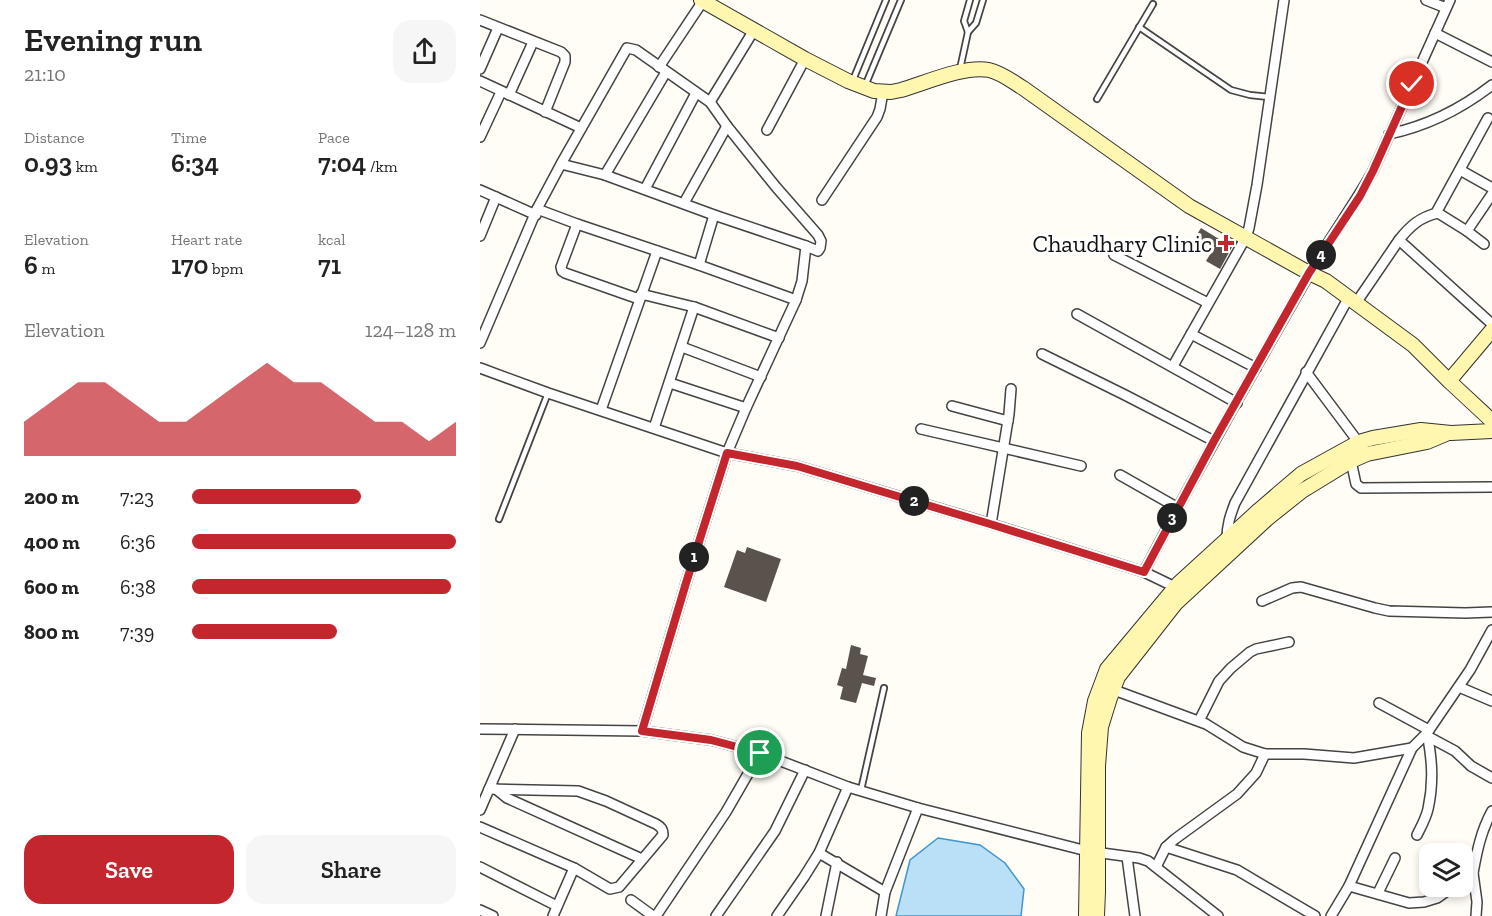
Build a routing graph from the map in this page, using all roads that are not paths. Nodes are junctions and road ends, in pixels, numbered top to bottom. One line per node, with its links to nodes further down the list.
1 (886, 0): 23 (lane)
2 (901, 0): 25 (lane)
3 (969, 0): 14 (lane)
4 (983, 0): 14 (lane)
5 (1284, 0): 29 (street)
6 (1426, 0): 9 (street)
7 (702, 1): 13 (street); 20 (street)
8 (1153, 4): 11 (lane)
9 (1448, 4): 15 (street)
10 (480, 20): 12 (street)
11 (1139, 27): 29 (lane); 30 (lane)
12 (498, 28): 16 (street); 19 (street)
13 (754, 30): 17 (street); 31 (street)
14 (968, 32): 21 (lane)
15 (1435, 33): 18 (street); 37 (street)
16 (533, 42): 28 (street); 32 (street)
17 (805, 59): 23 (street); 36 (street)
18 (1492, 62)
19 (480, 69)
20 (662, 69): 27 (street); 35 (street); 41 (street)
21 (960, 72): 26 (street); 55 (street)
22 (480, 81): 28 (street)
23 (852, 82): 25 (street)
24 (1492, 85): 37 (street)
25 (865, 88): 26 (street)
26 (883, 92): 47 (street)
27 (696, 93): 31 (street); 43 (street)
28 (505, 94): 32 (street); 38 (street)
29 (1269, 97): 55 (street)
30 (1097, 99)
31 (710, 102): 34 (street)
32 (545, 112): 35 (street)
33 (1488, 118): 40 (street)
34 (727, 126): 48 (street); 58 (street)
35 (581, 128): 39 (street)
36 (766, 130)
37 (1389, 134): 62 (street)
38 (480, 137)
39 (561, 164): 41 (street); 49 (street)
40 (1460, 170): 42 (street); 50 (street)
41 (605, 175): 43 (street)
42 (1492, 188)
43 (645, 189): 48 (street)
44 (480, 190): 46 (street)
45 (1492, 194): 53 (street)
46 (496, 197): 49 (street); 54 (street)
47 (822, 200)
48 (684, 203): 51 (street)
49 (536, 212): 52 (street); 73 (street)
50 (1436, 213): 53 (street); 56 (street)
51 (714, 215): 58 (street); 61 (street)
52 (577, 224): 59 (street); 63 (street)
53 (1467, 231): 57 (street)
54 (480, 236)
55 (1246, 237): 62 (street); 66 (street)
56 (1399, 240): 65 (street); 69 (street)
57 (1484, 244)
58 (806, 246): 64 (street)
59 (657, 251): 61 (street); 63 (street)
60 (1114, 255): 66 (street)
61 (699, 265): 64 (street)
62 (1309, 273): 65 (street); 79 (street)
63 (640, 296): 67 (street); 89 (street)
64 (796, 300): 72 (street)
65 (1352, 300): 80 (street); 82 (street)
66 (1208, 303): 71 (street)
67 (694, 307): 72 (street); 75 (street)
68 (1077, 314): 77 (street)
69 (1492, 324)
70 (1492, 330): 74 (street)
71 (1191, 334): 77 (street); 79 (street)
72 (779, 338): 81 (street)
73 (480, 343)
74 (1486, 345): 82 (street)
75 (682, 347): 81 (street); 83 (street)
76 (1042, 354): 96 (street)
77 (1173, 366): 86 (street)
78 (480, 368): 85 (street)
79 (1256, 368): 86 (street)
80 (1306, 372): 97 (street); 108 (street)
81 (761, 377): 88 (street)
82 (1449, 381): 91 (street)
83 (670, 383): 88 (street); 92 (street)
84 (1011, 389): 90 (street)
85 (548, 393): 89 (street); 106 (lane)
86 (1237, 403): 96 (street)
87 (952, 406): 90 (street)
88 (746, 408): 99 (street)
89 (601, 410): 92 (street)
90 (1008, 421): 98 (street)
91 (1492, 421)
92 (654, 428): 99 (street)
93 (921, 429): 98 (street)
94 (1492, 431): 95 (street)
95 (1451, 433): 97 (street); 100 (street)
96 (1214, 441): 105 (street)
97 (1359, 442): 100 (street); 108 (street)
98 (1002, 448): 102 (street); 107 (street)
99 (727, 453): 107 (street); 123 (street)
100 (1367, 454): 101 (street)
101 (1351, 461): 104 (street); 110 (street)
102 (1081, 466)
103 (1120, 475): 105 (street)
104 (1492, 487)
105 (1178, 508): 109 (street)
106 (499, 519)
107 (990, 524): 109 (street)
108 (1227, 539): 110 (street)
109 (1144, 572): 110 (street)
110 (1180, 591): 117 (street); 139 (street)
111 (1262, 602): 112 (street)
112 (1492, 612)
113 (1492, 630): 115 (street)
114 (1289, 642): 120 (street)
115 (1459, 687): 118 (street); 124 (street)
116 (884, 688): 132 (lane)
117 (1114, 690): 120 (street); 139 (street)
118 (1492, 701)
119 (1379, 704): 124 (street)
120 (1199, 721): 127 (street)
121 (480, 729): 122 (street)
122 (515, 729): 123 (street); 131 (street)
123 (642, 731): 126 (street)
124 (1428, 733): 125 (street); 129 (street); 137 (street)
125 (1412, 748): 127 (street); 149 (street)
126 (760, 753): 128 (street); 158 (street)
127 (1265, 754): 138 (street)
128 (805, 770): 130 (street); 159 (street)
129 (1492, 778)
130 (848, 787): 132 (street); 140 (street)
131 (492, 789): 134 (street); 143 (street); 143 (street)
132 (861, 790): 133 (street)
133 (918, 808): 139 (street); 150 (street)
134 (480, 810)
135 (1492, 811): 148 (street)
136 (480, 827): 147 (street)
137 (1417, 835)
138 (1166, 847): 146 (street); 167 (street)
139 (1093, 852): 141 (street); 163 (street); 164 (street)
140 (819, 853): 144 (street); 160 (street)
141 (1127, 857): 146 (street); 165 (street)
142 (1395, 858): 151 (street)
143 (642, 859): 147 (street)
144 (837, 862): 150 (street); 161 (street)
145 (480, 867): 154 (street)
146 (1156, 867): 166 (street)
147 (574, 868): 154 (street)
148 (1473, 873): 169 (street)
149 (1349, 886): 151 (street); 168 (street)
150 (885, 892): 162 (street)
151 (1378, 893): 152 (street)
152 (1438, 897)
153 (631, 900): 158 (street)
154 (557, 906): 157 (street)
155 (480, 910): 156 (street)
156 (493, 916)
157 (553, 916)
158 (655, 916)
159 (716, 916)
160 (777, 916)
161 (826, 916)
162 (881, 916)
163 (1086, 916)
164 (1096, 916)
165 (1135, 916)
166 (1218, 916)
167 (1315, 916)
168 (1331, 916)
169 (1476, 916)

